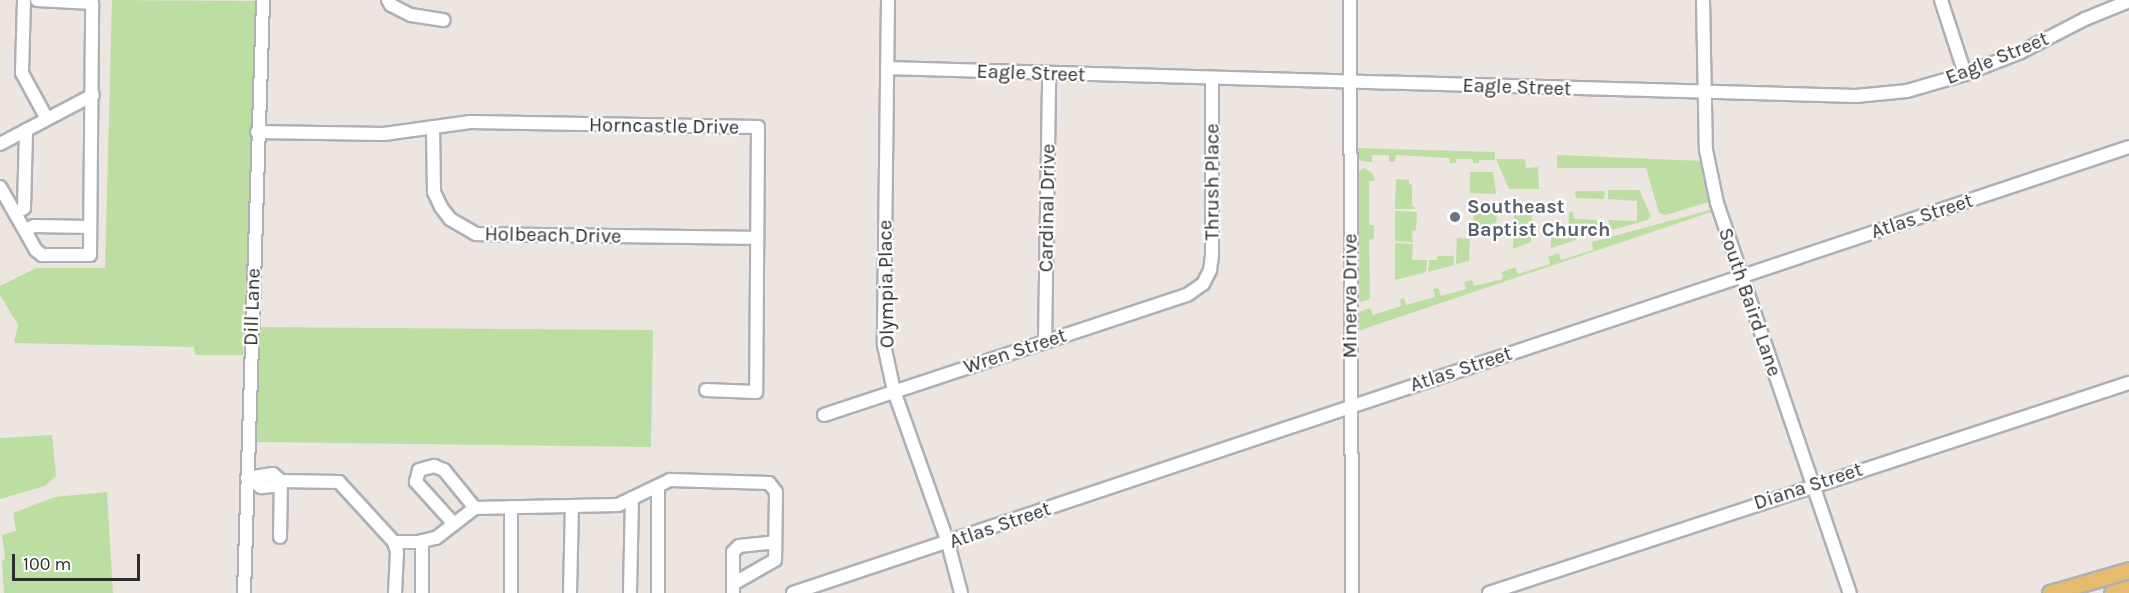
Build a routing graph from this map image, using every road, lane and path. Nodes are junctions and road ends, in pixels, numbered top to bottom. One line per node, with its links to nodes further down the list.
1 (24, 0): 18 (street)
2 (37, 0): 17 (street)
3 (263, 0): 21 (street, Dill Lane)
4 (388, 0): 10 (street)
5 (888, 0): 11 (street, Olympia Place)
6 (1350, 0): 15 (street, Minerva Drive)
7 (1703, 0): 16 (street, South Baird Lane)
8 (1941, 0): 13 (street)
9 (2129, 1): 13 (street, Eagle Street)
10 (444, 20)
11 (887, 68): 12 (street, Eagle Street); 34 (street, Olympia Place)
12 (1048, 74): 14 (street, Eagle Street); 31 (street, Cardinal Drive)
13 (1965, 74): 16 (street, Eagle Street)
14 (1212, 78): 15 (street, Eagle Street); 30 (street, Thrush Place)
15 (1351, 81): 16 (street, Eagle Street); 35 (street, Minerva Drive)
16 (1703, 93): 29 (street, South Baird Lane)
17 (93, 95): 18 (street); 26 (street)
18 (47, 119): 20 (street)
19 (433, 127): 21 (street, Horncastle Drive); 28 (street, Holbeach Drive); 28 (street, Horncastle Drive)
20 (26, 130): 22 (street); 25 (street)
21 (257, 132): 37 (street, Dill Lane)
22 (0, 144)
23 (2129, 147): 29 (street, Atlas Street)
24 (0, 187): 25 (street)
25 (15, 213): 27 (street)
26 (90, 227): 27 (street); 27 (street)
27 (25, 230)
28 (756, 238): 33 (street, Horncastle Drive)
29 (1741, 276): 35 (street, Atlas Street); 39 (street, South Baird Lane)
30 (1203, 284): 31 (street, Wren Street)
31 (1045, 341): 34 (street, Wren Street)
32 (2129, 383): 39 (street, Diana Street)
33 (706, 390)
34 (894, 391): 36 (street, Wren Street); 50 (street, Olympia Place)
35 (1350, 406): 50 (street, Atlas Street); 63 (street, Minerva Drive)
36 (824, 415)
37 (247, 478): 38 (street); 54 (street, Dill Lane)
38 (281, 481): 46 (street); 48 (street)
39 (1812, 485): 64 (street, Diana Street); 65 (street, South Baird Lane)
40 (658, 486): 41 (street); 49 (street); 60 (street)
41 (632, 498): 42 (street); 59 (street)
42 (572, 506): 43 (street); 58 (street)
43 (511, 507): 44 (street); 57 (street)
44 (475, 508): 45 (street); 45 (street)
45 (454, 524): 47 (street)
46 (280, 537)
47 (422, 541): 48 (street); 56 (street)
48 (394, 542): 55 (street)
49 (775, 542): 52 (street); 52 (street)
50 (948, 543): 61 (street, Atlas Street); 62 (street, Olympia Place)
51 (2129, 570): 66 (main road)
52 (733, 588)
53 (2129, 588): 67 (main road)
54 (244, 593)
55 (395, 593)
56 (422, 593)
57 (510, 593)
58 (570, 593)
59 (630, 593)
60 (658, 593)
61 (793, 593)
62 (961, 593)
63 (1352, 593)
64 (1489, 593)
65 (1850, 593)
66 (2050, 593)
67 (2112, 593)

